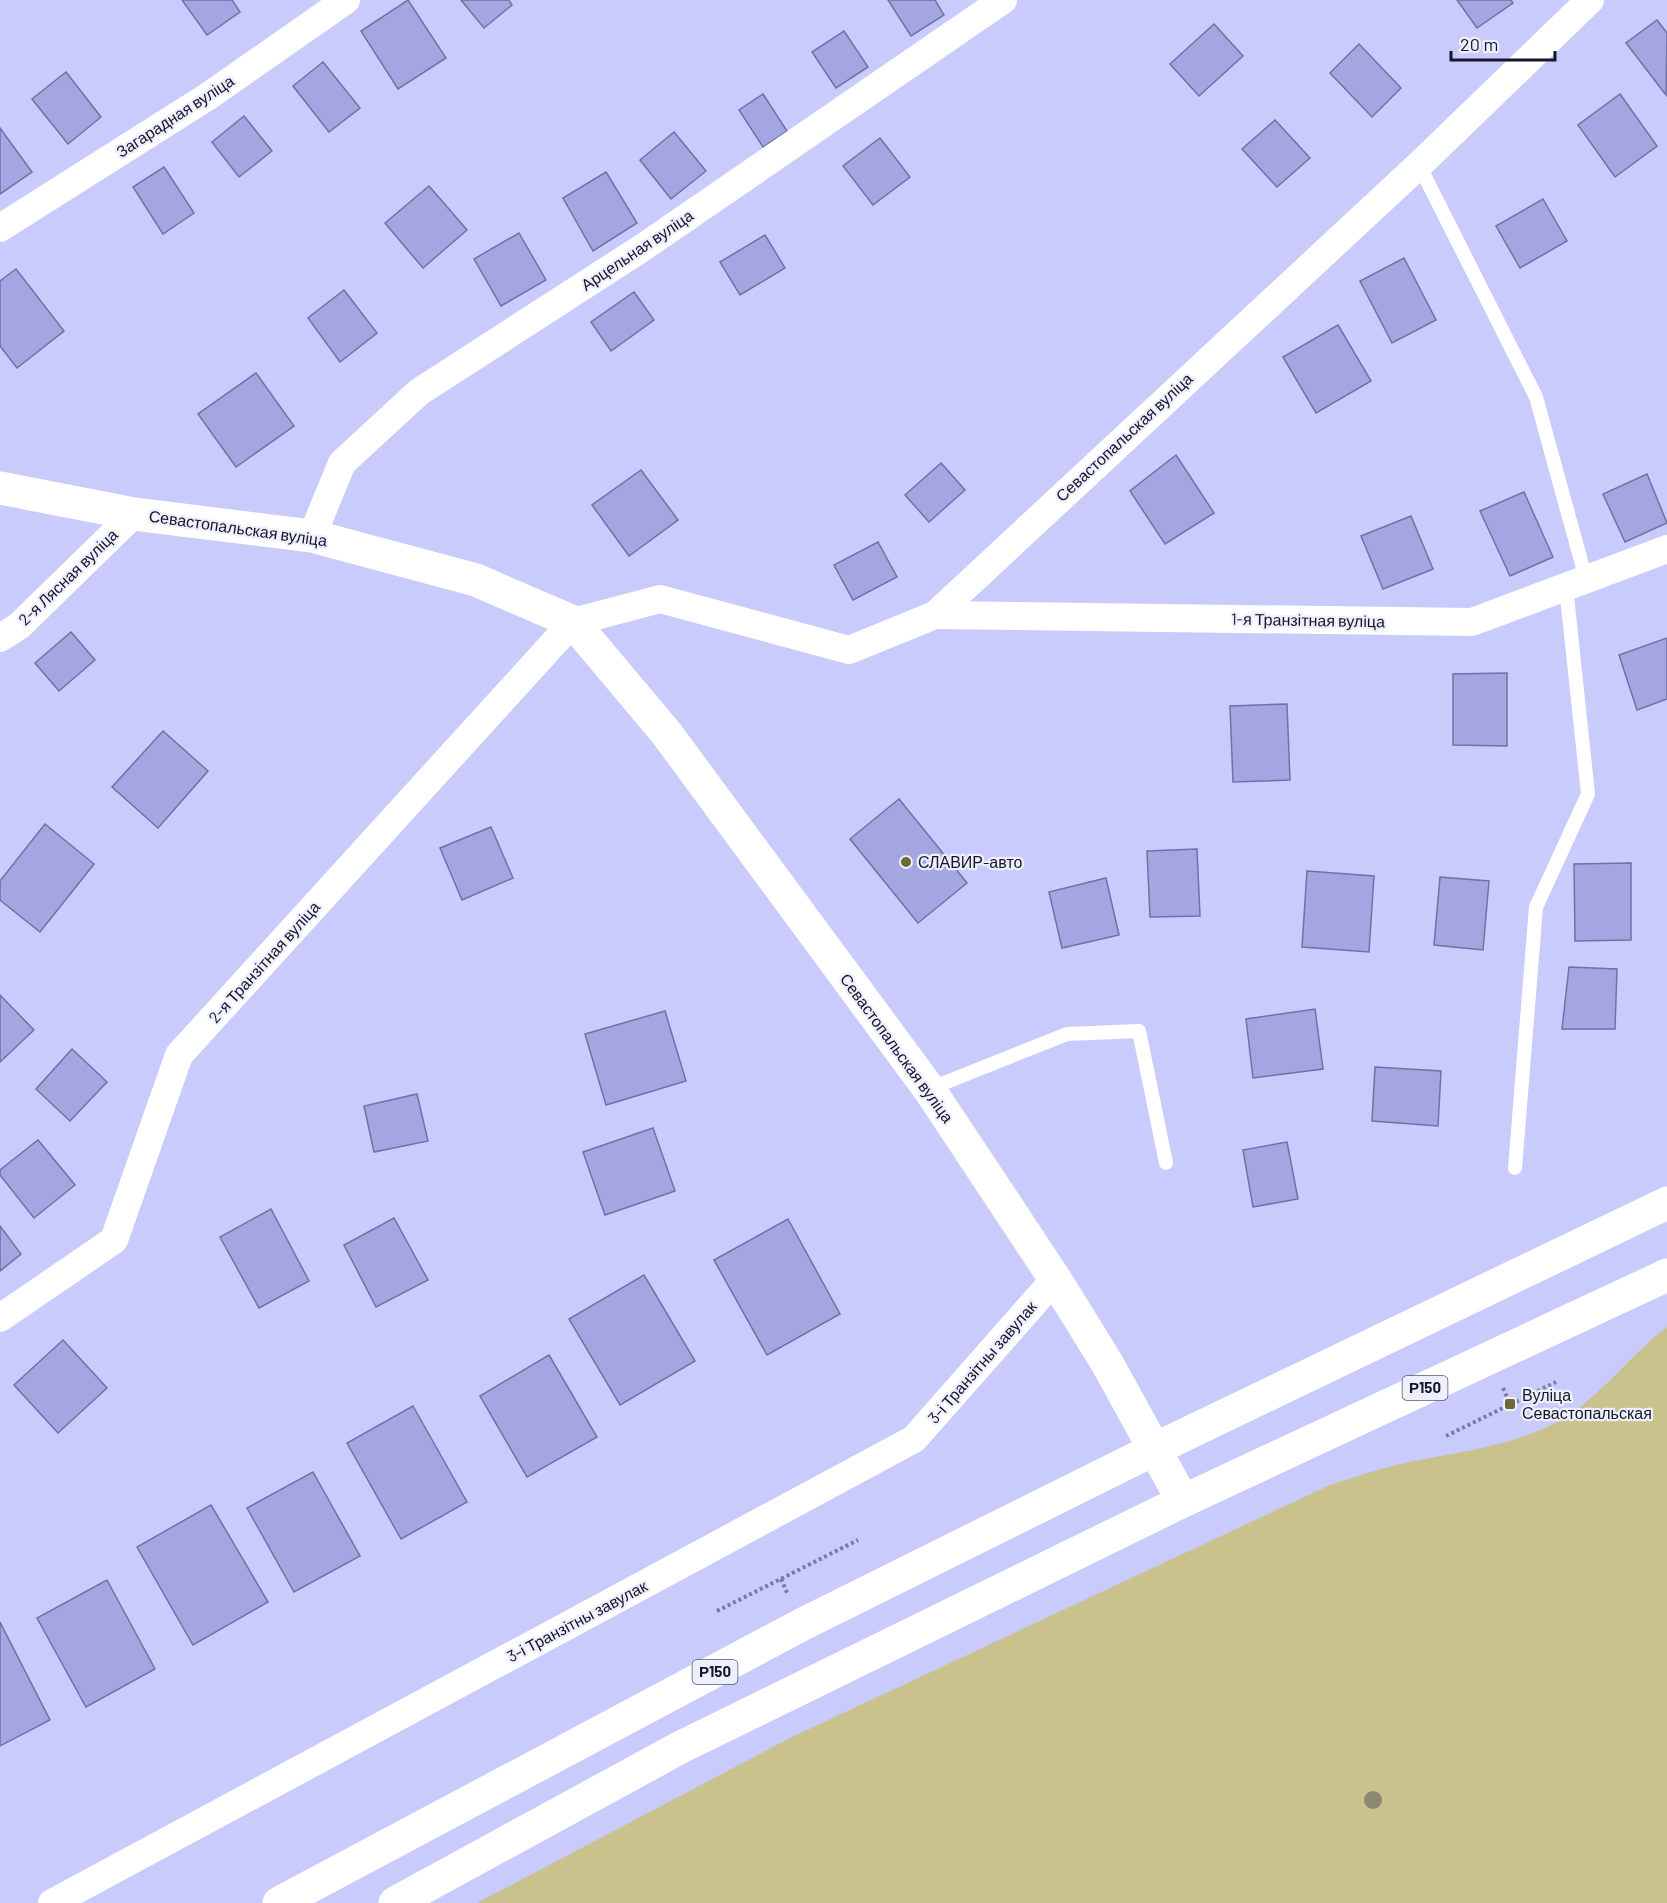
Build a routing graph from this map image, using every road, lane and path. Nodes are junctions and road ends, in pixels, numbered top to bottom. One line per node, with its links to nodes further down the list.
1 (346, 0): 5 (street, Загарадная вуліца)
2 (1003, 0): 8 (street, Арцельная вуліца)
3 (1590, 0): 4 (street, Севастопальская вуліца)
4 (1419, 165): 10 (lane); 11 (street, Севастопальская вуліца)
5 (0, 228)
6 (0, 488): 7 (main road, Севастопальская вуліца)
7 (134, 514): 8 (main road, Севастопальская вуліца); 13 (street, 2-я Лясная вуліца)
8 (312, 536): 12 (main road, Севастопальская вуліца)
9 (1667, 549): 10 (street, 1-я Транзітная вуліца)
10 (1576, 583): 11 (street, 1-я Транзітная вуліца); 16 (lane)
11 (935, 615): 12 (street, Севастопальская вуліца)
12 (573, 622): 14 (main road, Севастопальская вуліца); 20 (street, 2-я Транзітная вуліца)
13 (0, 638)
14 (929, 1089): 15 (lane); 19 (main road, Севастопальская вуліца)
15 (1166, 1163)
16 (1515, 1168)
17 (1667, 1203): 23 (main road, Р150)
18 (1667, 1275): 24 (main road, Р150)
19 (1054, 1279): 23 (main road, Севастопальская вуліца); 27 (street, 3-і Транзітны завулак)
20 (0, 1318)
21 (1556, 1382): 22 (path)
22 (1446, 1436)
23 (1155, 1449): 24 (main road, Севастопальская вуліца); 28 (main road, Р150)
24 (1183, 1501): 29 (main road, Р150)
25 (858, 1540): 26 (path)
26 (717, 1611)
27 (52, 1903)
28 (279, 1903)
29 (395, 1903)

